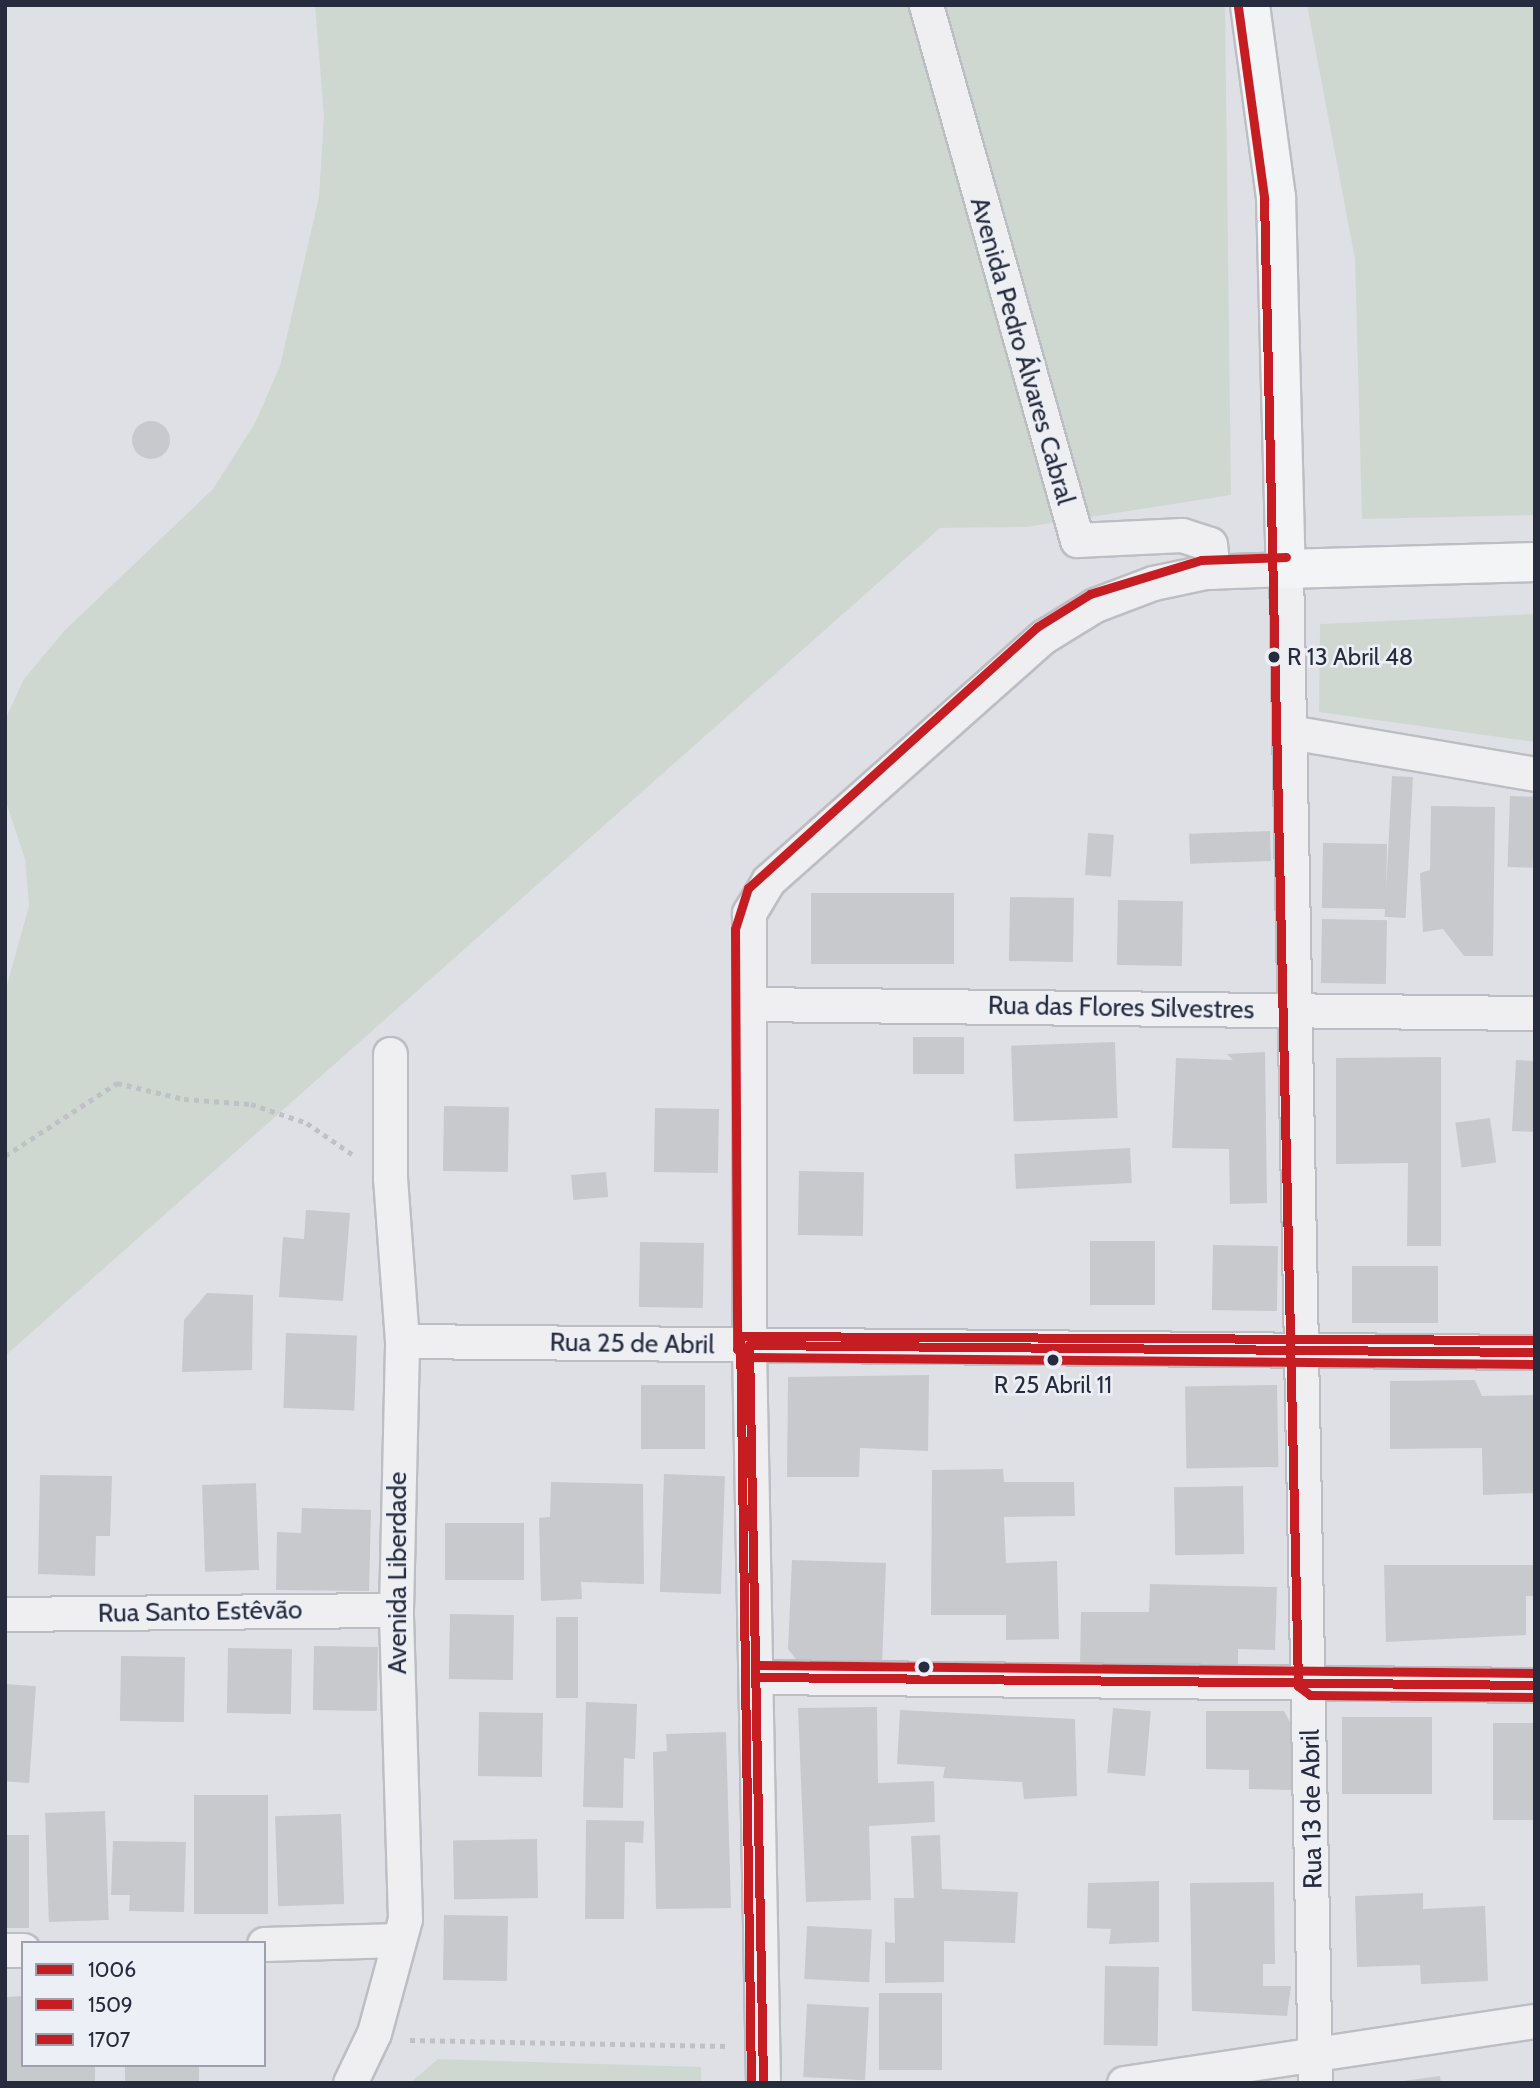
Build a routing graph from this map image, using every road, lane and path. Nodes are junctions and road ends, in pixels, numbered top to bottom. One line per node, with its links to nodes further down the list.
1 (926, 5): 5 (street, Avenida Pedro Álvares Cabral)
2 (1250, 5): 4 (street)
3 (1535, 562): 4 (street)
4 (1286, 569): 5 (street); 6 (street, Rua 13 de Abril)
5 (1213, 572): 8 (street)
6 (1290, 732): 7 (street); 9 (street, Rua 13 de Abril)
7 (1535, 774)
8 (749, 1004): 9 (street, Rua das Flores Silvestres); 15 (street)
9 (1291, 1010): 10 (street, Rua das Flores Silvestres); 16 (street, Rua 13 de Abril)
10 (1535, 1013)
11 (390, 1054): 13 (street, Avenida Liberdade)
12 (5, 1156): 13 (path)
13 (390, 1178): 14 (street, Avenida Liberdade)
14 (402, 1342): 15 (street, Rua 25 de Abril); 18 (street, Avenida Liberdade)
15 (749, 1345): 16 (street, Rua 25 de Abril); 20 (street)
16 (1304, 1350): 17 (street, Rua 25 de Abril); 21 (street, Rua 13 de Abril)
17 (1535, 1352)
18 (396, 1610): 19 (street, Rua Santo Estêvão); 23 (street, Avenida Liberdade)
19 (5, 1614)
20 (760, 1677): 21 (street); 27 (street)
21 (1310, 1683): 22 (street); 28 (street, Rua 13 de Abril)
22 (1535, 1685)
23 (398, 1940): 24 (street); 26 (street, Avenida Liberdade)
24 (266, 1944)
25 (1535, 2021): 28 (street)
26 (374, 2033): 27 (path); 29 (street, Avenida Liberdade)
27 (763, 2046): 30 (street)
28 (1314, 2068): 31 (street)
29 (350, 2083)
30 (763, 2083)
31 (1124, 2083)

